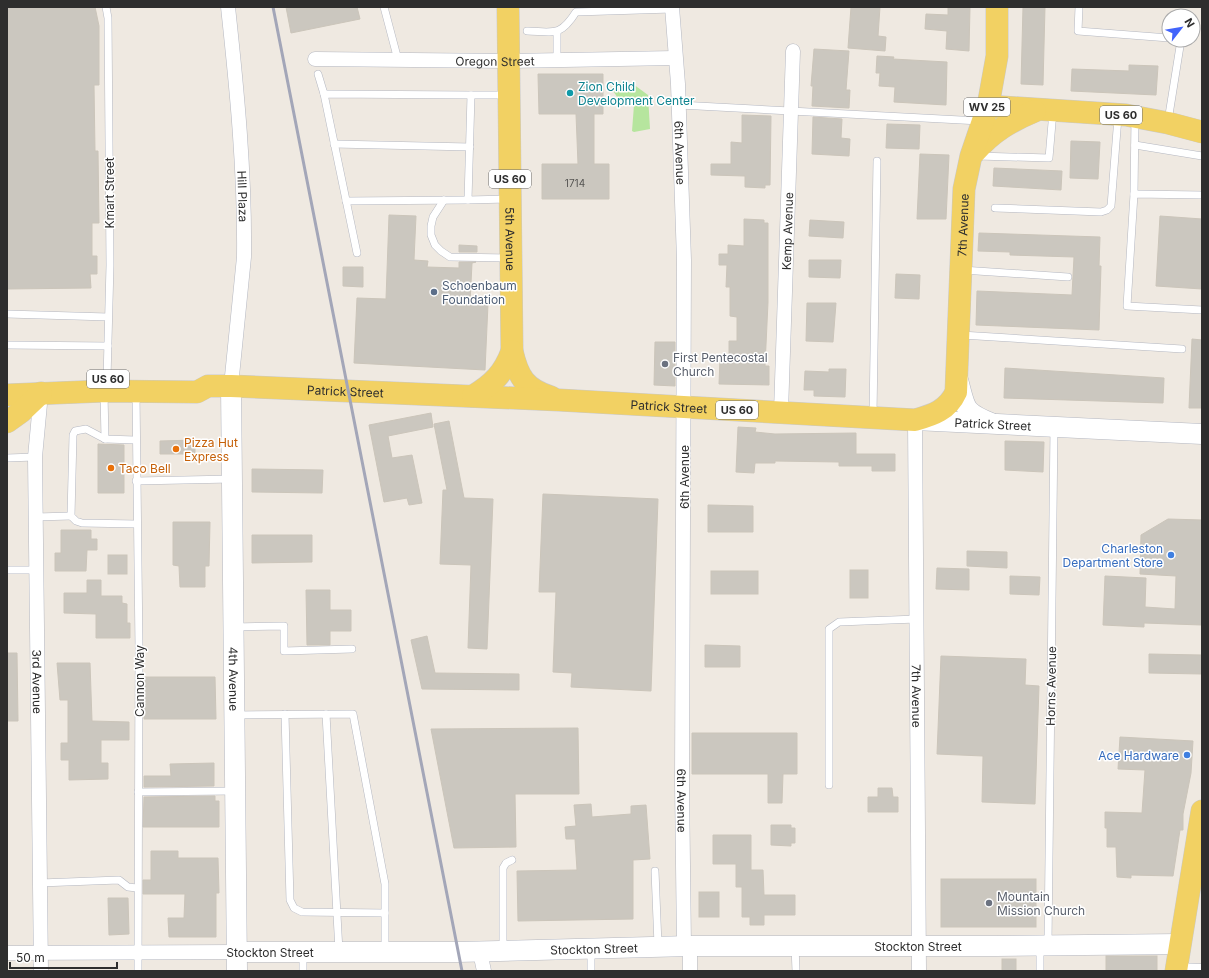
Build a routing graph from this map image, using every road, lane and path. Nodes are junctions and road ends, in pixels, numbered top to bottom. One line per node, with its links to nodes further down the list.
1 (106, 7): 48 (lane, Kmart Street)
2 (228, 7): 58 (street, Hill Plaza)
3 (384, 7): 15 (lane)
4 (508, 7): 16 (main road, 5th Avenue / US 60)
5 (997, 7): 25 (main road, 7th Avenue / WV 25)
6 (1079, 7): 10 (lane)
7 (672, 8): 9 (lane); 13 (street, 6th Avenue)
8 (527, 31): 9 (lane)
9 (558, 32): 17 (lane)
10 (1161, 37)
11 (1180, 48): 27 (lane)
12 (792, 51): 24 (street, Kemp Avenue)
13 (675, 58): 17 (street, Oregon Street); 22 (street, 6th Avenue)
14 (315, 59): 15 (street, Oregon Street)
15 (398, 60): 16 (street, Oregon Street)
16 (508, 61): 17 (street, Oregon Street); 21 (main road, 5th Avenue / US 60)
17 (557, 61)
18 (318, 74): 19 (lane)
19 (324, 94): 20 (lane); 29 (lane)
20 (471, 95): 21 (lane); 31 (lane)
21 (509, 95): 37 (main road, 5th Avenue / US 60)
22 (679, 105): 24 (lane); 64 (street, 6th Avenue)
23 (1045, 111): 25 (main road); 26 (main road, US 60); 32 (main road, US 60); 32 (lane)
24 (791, 112): 25 (lane); 65 (street, Kemp Avenue)
25 (985, 114): 32 (main road, 7th Avenue / WV 25)
26 (1127, 116): 27 (main road, US 60); 30 (lane); 41 (lane)
27 (1168, 123): 28 (main road, US 60)
28 (1202, 132)
29 (334, 144): 31 (lane); 40 (lane)
30 (1135, 145): 33 (lane); 35 (lane)
31 (470, 147): 39 (lane)
32 (971, 156): 44 (main road, 7th Avenue / US 60)
33 (1202, 156)
34 (878, 161): 66 (lane)
35 (1134, 194): 36 (lane); 46 (lane)
36 (1202, 195)
37 (510, 199): 39 (lane); 43 (main road, 5th Avenue / US 60)
38 (444, 200): 39 (lane); 40 (lane); 43 (lane)
39 (468, 200)
40 (346, 201): 42 (lane)
41 (995, 208)
42 (357, 253)
43 (511, 258): 53 (main road, 5th Avenue / US 60)
44 (962, 270): 45 (lane); 49 (main road, 7th Avenue / US 60)
45 (1068, 277)
46 (1202, 310)
47 (7, 314): 48 (lane)
48 (108, 317): 51 (lane, Kmart Street)
49 (960, 335): 52 (lane); 54 (main road, 7th Avenue / US 60)
50 (7, 345): 51 (lane)
51 (108, 346): 56 (lane, Kmart Street)
52 (1182, 349)
53 (512, 351): 62 (main road, US 60); 63 (main road)
54 (958, 380): 67 (main road, US 60); 69 (street, 7th Avenue)
55 (7, 381): 56 (main road, Patrick Street / US 60)
56 (106, 385): 57 (main road, Patrick Street / US 60); 59 (main road, Patrick Street / US 60); 60 (main road, Patrick Street / US 60); 72 (lane, Kmart Street)
57 (208, 386): 58 (main road, Patrick Street / US 60); 59 (main road, Patrick Street / US 60)
58 (231, 386): 62 (main road, Patrick Street / US 60); 76 (street, 4th Avenue)
59 (136, 392): 73 (lane, Cannon Way)
60 (41, 393): 61 (main road, Patrick Street / US 60); 68 (main road); 74 (street, 3rd Avenue)
61 (7, 395)
62 (473, 396): 63 (main road, Patrick Street / US 60)
63 (559, 400): 64 (main road, Patrick Street / US 60)
64 (684, 407): 65 (main road, Patrick Street / US 60); 100 (street, 6th Avenue)
65 (781, 412): 66 (main road, Patrick Street / US 60)
66 (873, 418): 67 (main road, Patrick Street / US 60)
67 (915, 420): 69 (street, Patrick Street); 83 (street, 7th Avenue)
68 (7, 422)
69 (999, 426): 70 (street, Patrick Street)
70 (1054, 427): 71 (street, Patrick Street); 103 (lane, Horns Avenue)
71 (1202, 434)
72 (105, 439): 73 (lane); 78 (lane)
73 (136, 440): 77 (lane, Cannon Way)
74 (35, 457): 75 (lane); 79 (street, 3rd Avenue)
75 (7, 458)
76 (232, 479): 77 (lane); 84 (street, 4th Avenue)
77 (136, 481): 80 (lane, Cannon Way)
78 (71, 516): 79 (lane); 80 (lane)
79 (36, 518): 82 (street, 3rd Avenue)
80 (137, 524): 91 (lane, Cannon Way)
81 (7, 570): 82 (lane)
82 (37, 570): 95 (street, 3rd Avenue)
83 (917, 619): 89 (lane); 102 (street, 7th Avenue)
84 (234, 627): 85 (lane); 88 (street, 4th Avenue)
85 (352, 649)
86 (285, 714): 87 (lane); 88 (lane); 97 (lane)
87 (326, 714): 97 (lane); 98 (lane)
88 (235, 715): 90 (street, 4th Avenue)
89 (829, 785)
90 (235, 791): 91 (lane); 112 (street, 4th Avenue)
91 (138, 792): 96 (lane, Cannon Way)
92 (1202, 811): 99 (main road)
93 (512, 860): 106 (lane)
94 (655, 871): 104 (lane)
95 (40, 884): 96 (lane); 111 (street, 3rd Avenue)
96 (138, 888): 107 (lane, Cannon Way)
97 (337, 913): 98 (lane); 108 (lane)
98 (385, 913): 109 (lane)
99 (1180, 944): 103 (street, Stockton Street); 115 (main road)
100 (687, 946): 101 (street, Stockton Street); 104 (street, Stockton Street); 119 (street, 6th Avenue)
101 (795, 946): 102 (street, Stockton Street); 120 (lane)
102 (919, 946): 103 (street, Stockton Street); 121 (street, 7th Avenue)
103 (1044, 946): 122 (lane, Horns Avenue)
104 (658, 947): 105 (street, Stockton Street)
105 (591, 950): 106 (street, Stockton Street); 118 (lane)
106 (503, 951): 114 (street, Stockton Street)
107 (138, 952): 111 (street, Stockton Street); 112 (street, Stockton Street); 117 (lane, Cannon Way)
108 (339, 952): 109 (street, Stockton Street); 113 (street, Stockton Street)
109 (385, 952): 114 (street, Stockton Street)
110 (7, 953): 111 (street, Stockton Street)
111 (41, 953): 116 (street, 3rd Avenue)
112 (237, 961): 113 (street, Stockton Street)
113 (303, 961)
114 (482, 961)
115 (1176, 970): 123 (street)
116 (41, 971)
117 (138, 971)
118 (591, 971)
119 (690, 971)
120 (796, 971)
121 (919, 971)
122 (1040, 971)
123 (1201, 971)

